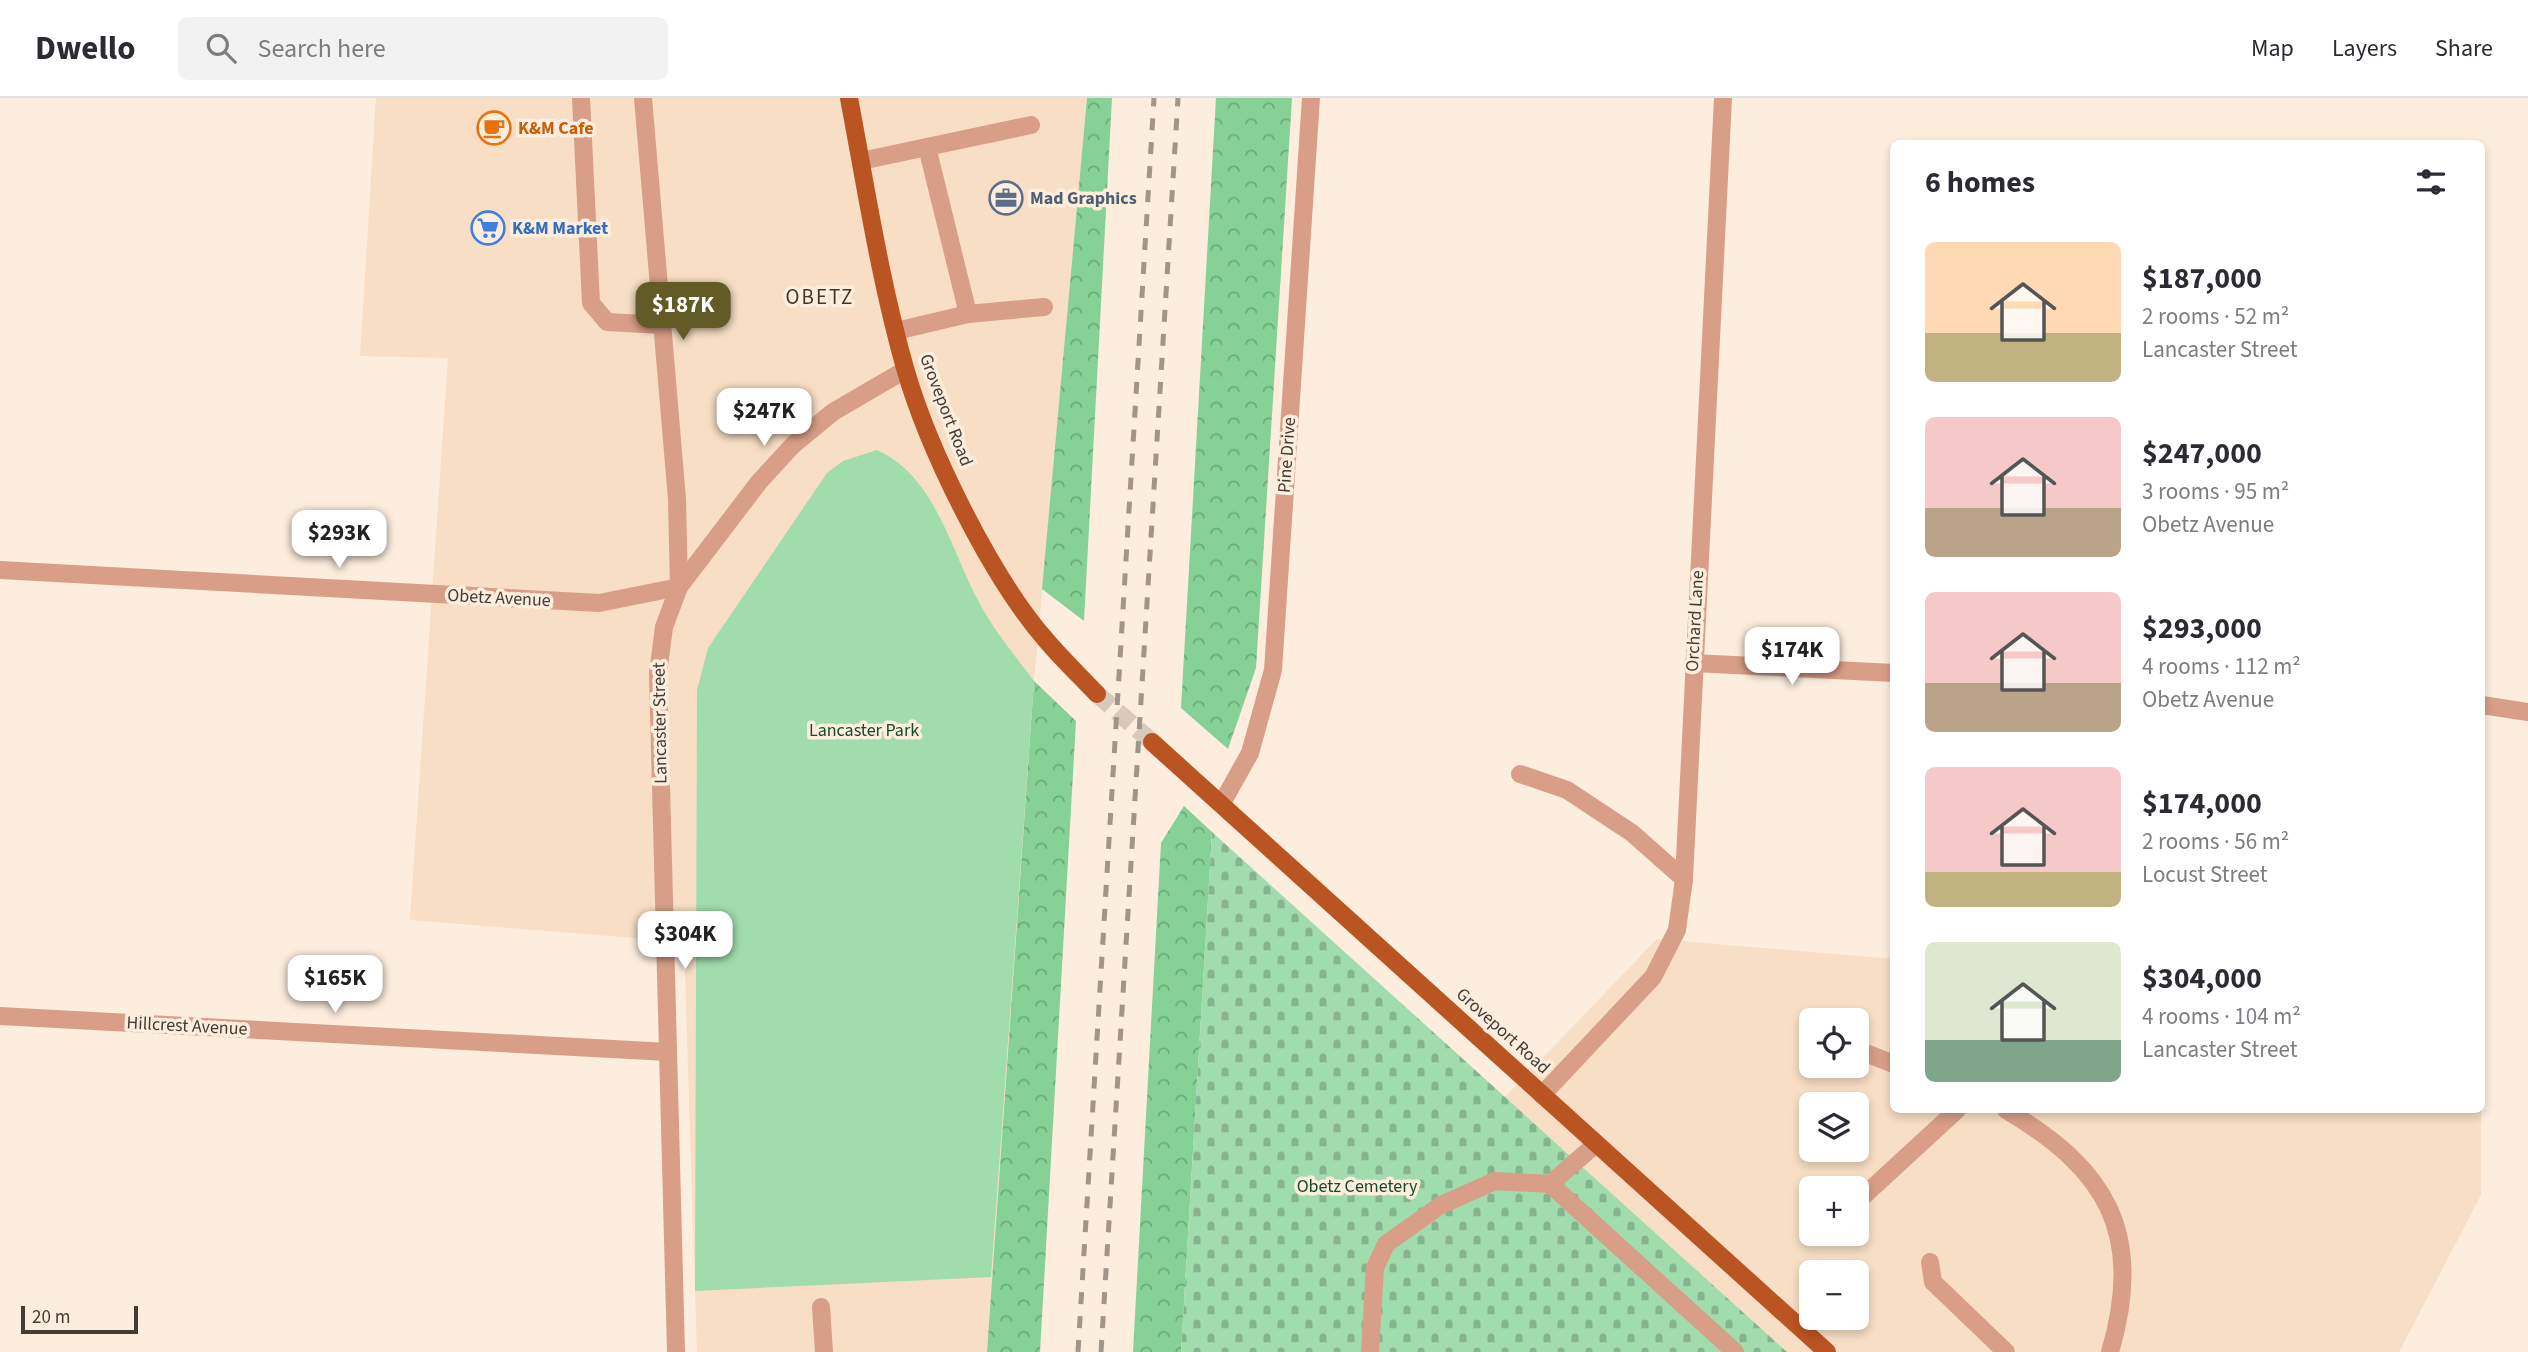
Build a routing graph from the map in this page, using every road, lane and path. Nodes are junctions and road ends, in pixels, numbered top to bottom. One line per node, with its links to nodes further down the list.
1 (581, 98): 11 (street)
2 (643, 98): 11 (street, Lancaster Street)
3 (849, 98): 8 (main road, Groveport Road)
4 (1311, 98): 23 (street, Pine Drive)
5 (1723, 98): 16 (street, Orchard Lane)
6 (1031, 125): 7 (street)
7 (928, 147): 8 (street); 10 (street)
8 (861, 160): 12 (main road, Groveport Road)
9 (1044, 307): 10 (street)
10 (968, 314): 12 (street)
11 (662, 325): 15 (street, Lancaster Street)
12 (896, 331): 13 (main road, Groveport Road)
13 (905, 370): 15 (street); 18 (main road, Groveport Road)
14 (0, 570): 15 (street, Obetz Avenue)
15 (680, 587): 26 (street, Lancaster Street)
16 (1693, 663): 17 (street); 24 (street, Orchard Lane)
17 (1890, 673)
18 (1097, 694)
19 (2485, 705): 20 (street)
20 (2528, 712)
21 (1152, 741): 23 (main road, Groveport Road)
22 (1520, 774): 24 (street)
23 (1222, 803): 29 (main road, Groveport Road)
24 (1684, 879): 29 (street, Orchard Lane)
25 (0, 1016): 26 (street, Hillcrest Avenue)
26 (668, 1052): 37 (street, Lancaster Street)
27 (1869, 1054): 28 (street)
28 (1890, 1062)
29 (1542, 1095): 32 (main road, Groveport Road)
30 (1954, 1113): 34 (street)
31 (2010, 1113): 43 (street)
32 (1596, 1144): 33 (street); 41 (main road, Groveport Road)
33 (1550, 1184): 39 (street); 40 (street)
34 (1869, 1191)
35 (1930, 1262): 42 (street)
36 (821, 1307): 38 (street)
37 (676, 1352)
38 (824, 1352)
39 (1370, 1352)
40 (1735, 1352)
41 (1827, 1352)
42 (2006, 1352)
43 (2110, 1352)

